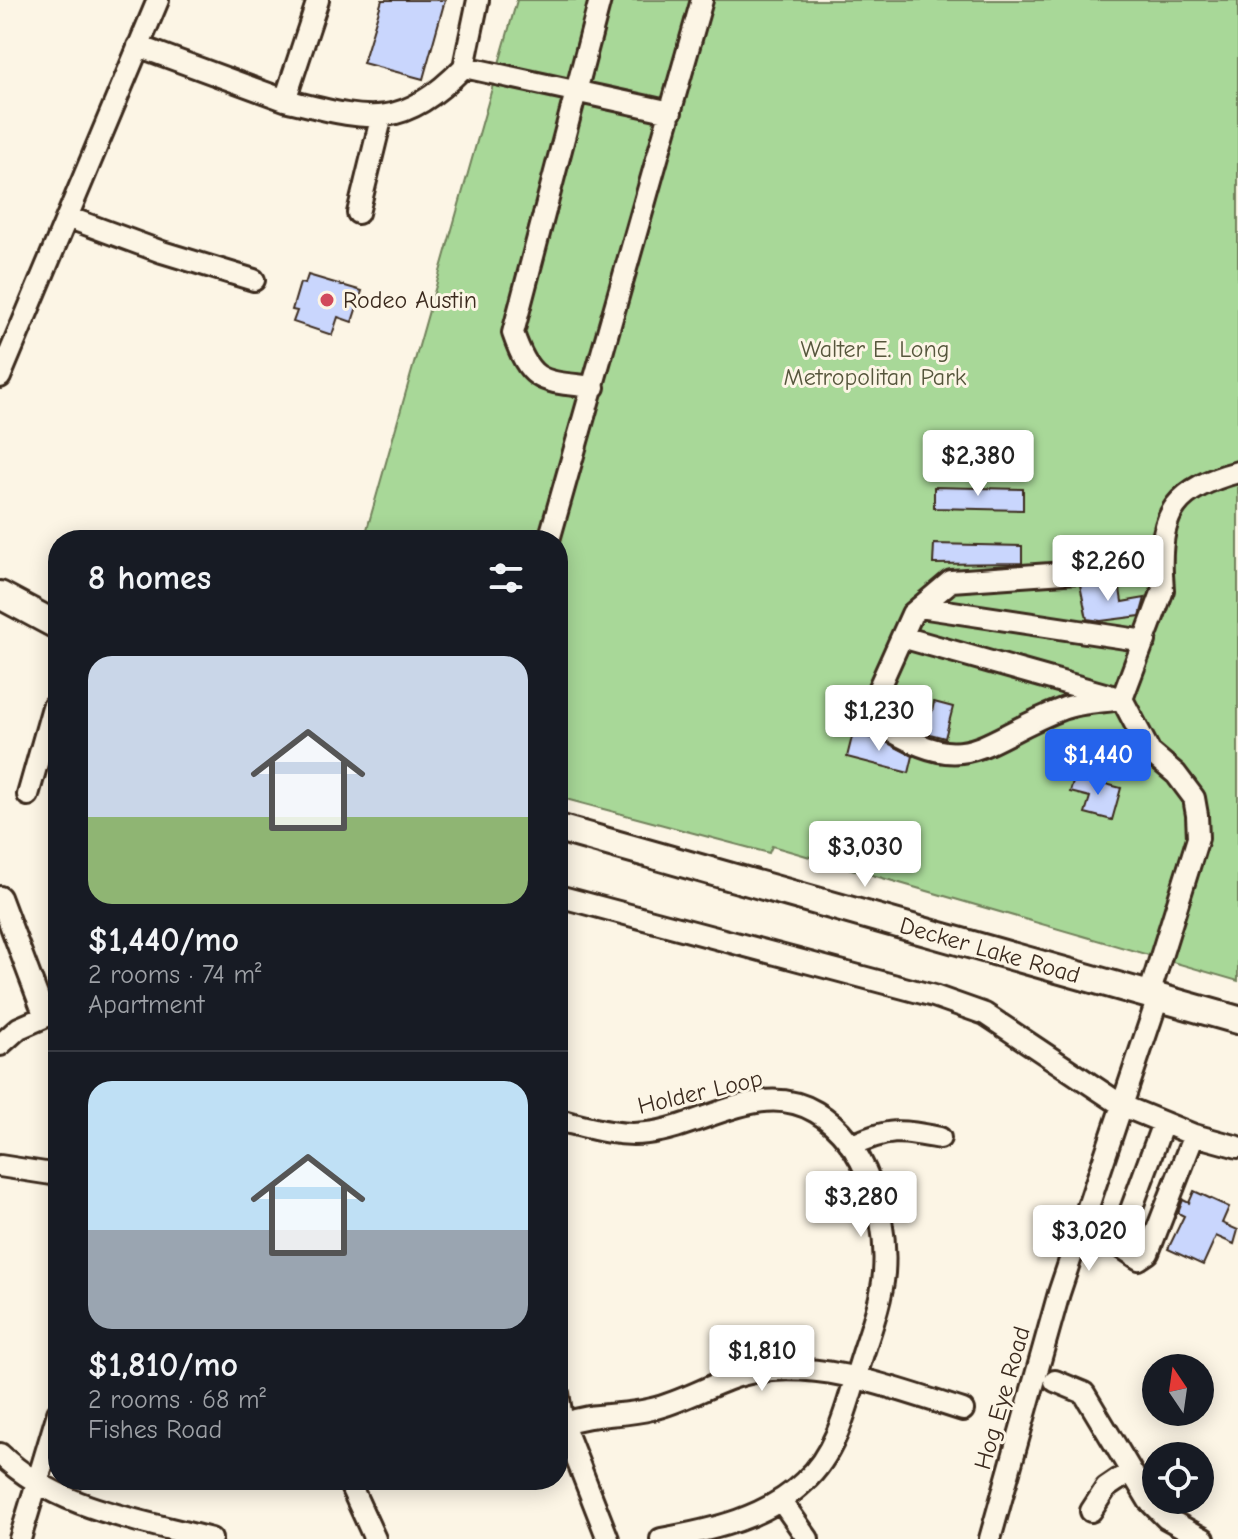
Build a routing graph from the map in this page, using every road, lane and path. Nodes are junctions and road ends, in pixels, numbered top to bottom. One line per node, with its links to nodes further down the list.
1 (158, 0): 6 (street)
2 (318, 0): 9 (street)
3 (478, 0): 7 (street)
4 (600, 0): 8 (street)
5 (702, 0): 10 (street)
6 (138, 46): 9 (street); 13 (street)
7 (464, 67): 8 (street); 11 (street)
8 (577, 89): 10 (street); 16 (street)
9 (285, 100): 11 (street)
10 (671, 112): 16 (street)
11 (381, 119): 12 (street)
12 (358, 213)
13 (67, 217): 14 (street); 15 (street)
14 (254, 280)
15 (0, 377)
16 (594, 387): 18 (street)
17 (1238, 472): 19 (street)
18 (552, 530)
19 (1162, 574): 21 (street); 24 (street)
20 (0, 595): 22 (main road)
21 (920, 607): 23 (street); 24 (street)
22 (48, 621)
23 (902, 637): 25 (street); 25 (street)
24 (1145, 641): 25 (street)
25 (1122, 699): 31 (street, Hog Eye Road)
26 (48, 725): 27 (street)
27 (28, 795)
28 (568, 831): 31 (main road, Decker Lake Road)
29 (0, 897): 32 (street)
30 (568, 899): 36 (street)
31 (1154, 997): 34 (main road, Decker Lake Road); 36 (street, Hog Eye Road)
32 (48, 1005)
33 (48, 1014): 35 (street)
34 (1238, 1020)
35 (0, 1045)
36 (1123, 1106): 38 (street); 45 (street, Hog Eye Road)
37 (568, 1122): 41 (street, Holder Loop)
38 (1163, 1123): 39 (street); 46 (street)
39 (1194, 1135): 42 (street); 46 (street)
40 (940, 1138): 41 (street)
41 (851, 1146): 47 (street, Holder Loop)
42 (1238, 1147)
43 (0, 1166): 44 (street)
44 (48, 1173)
45 (1083, 1223): 46 (street); 65 (street, Hog Eye Road)
46 (1118, 1245)
47 (855, 1377): 49 (street); 50 (street); 57 (street, Holder Loop)
48 (1055, 1381): 54 (street)
49 (963, 1410)
50 (568, 1423)
51 (568, 1437): 62 (street)
52 (48, 1444): 55 (street)
53 (0, 1454): 55 (street)
54 (1131, 1471): 58 (street); 66 (street)
55 (35, 1484): 59 (street); 60 (street)
56 (353, 1490): 61 (street)
57 (782, 1502): 63 (street, Holder Loop); 64 (street)
58 (1091, 1511)
59 (20, 1539)
60 (208, 1539)
61 (375, 1539)
62 (608, 1539)
63 (661, 1539)
64 (808, 1539)
65 (990, 1539)
66 (1204, 1539)

